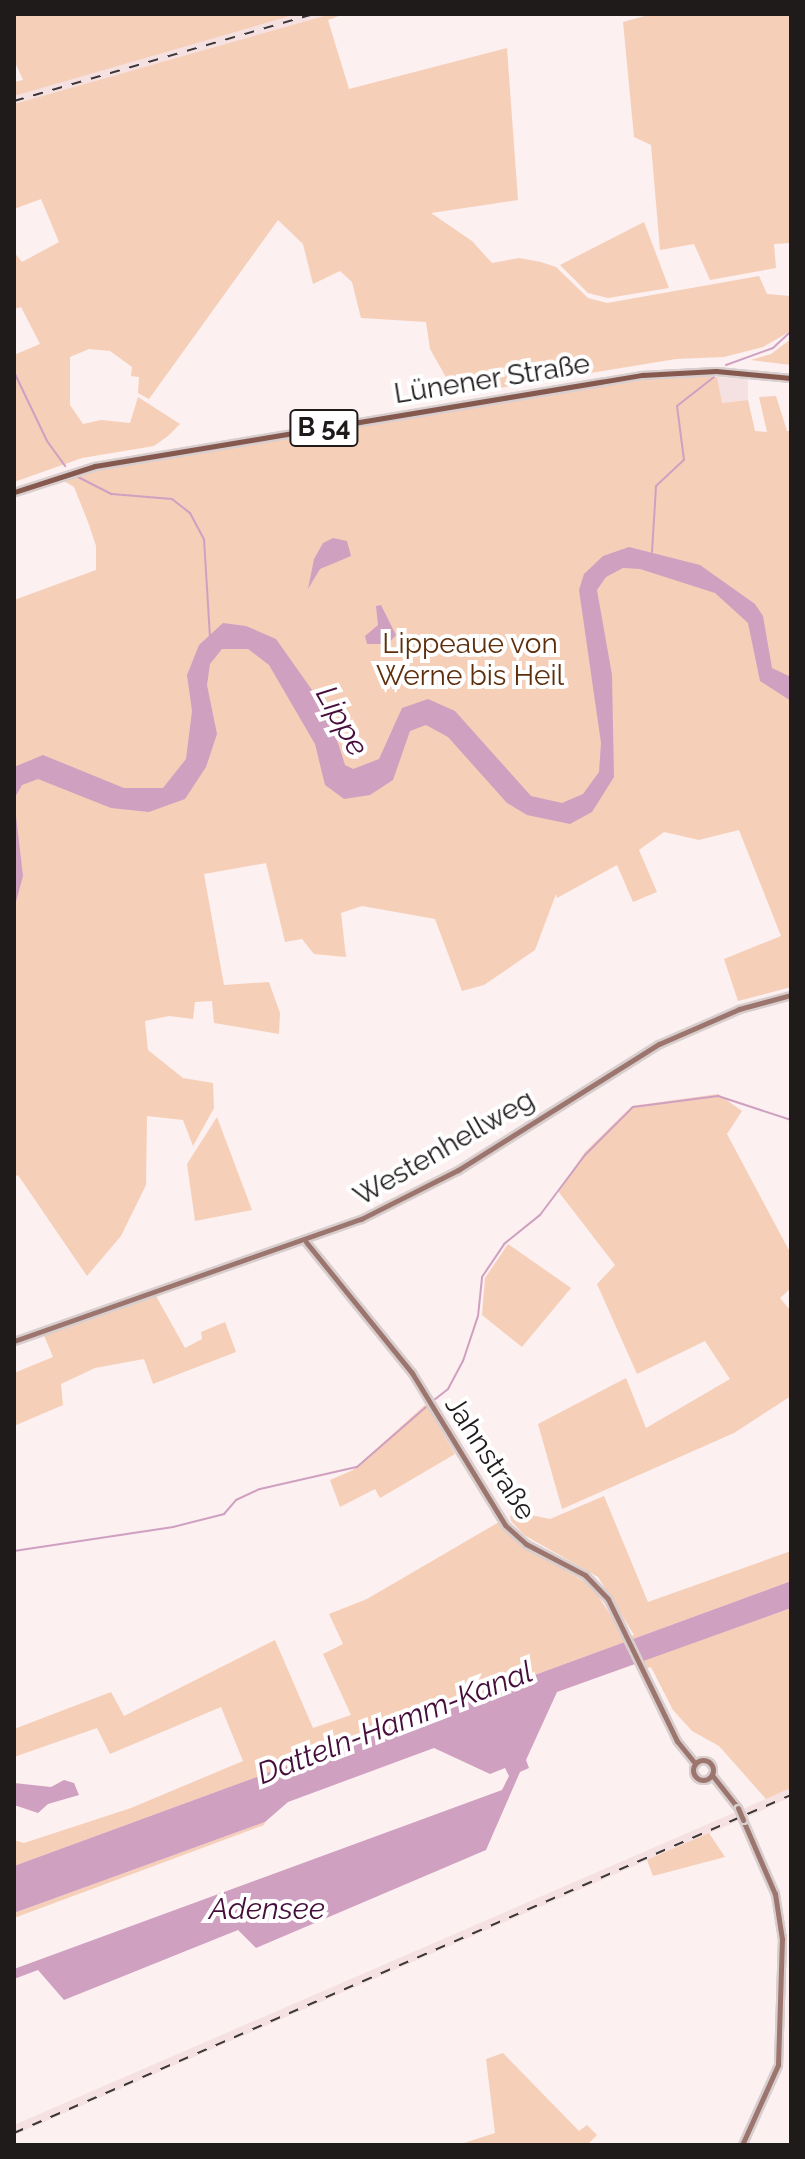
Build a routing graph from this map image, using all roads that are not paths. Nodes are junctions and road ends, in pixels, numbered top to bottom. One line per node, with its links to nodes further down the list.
1 (791, 378): 2 (main road, Lünener Straße / B 54)
2 (14, 492)
3 (791, 995): 4 (main road, Westenhellweg)
4 (306, 1242): 5 (main road, Westenhellweg); 6 (main road, Jahnstraße)
5 (14, 1341)
6 (695, 1763): 7 (main road); 7 (main road)
7 (711, 1775): 8 (main road, bridge)
8 (742, 2145)

